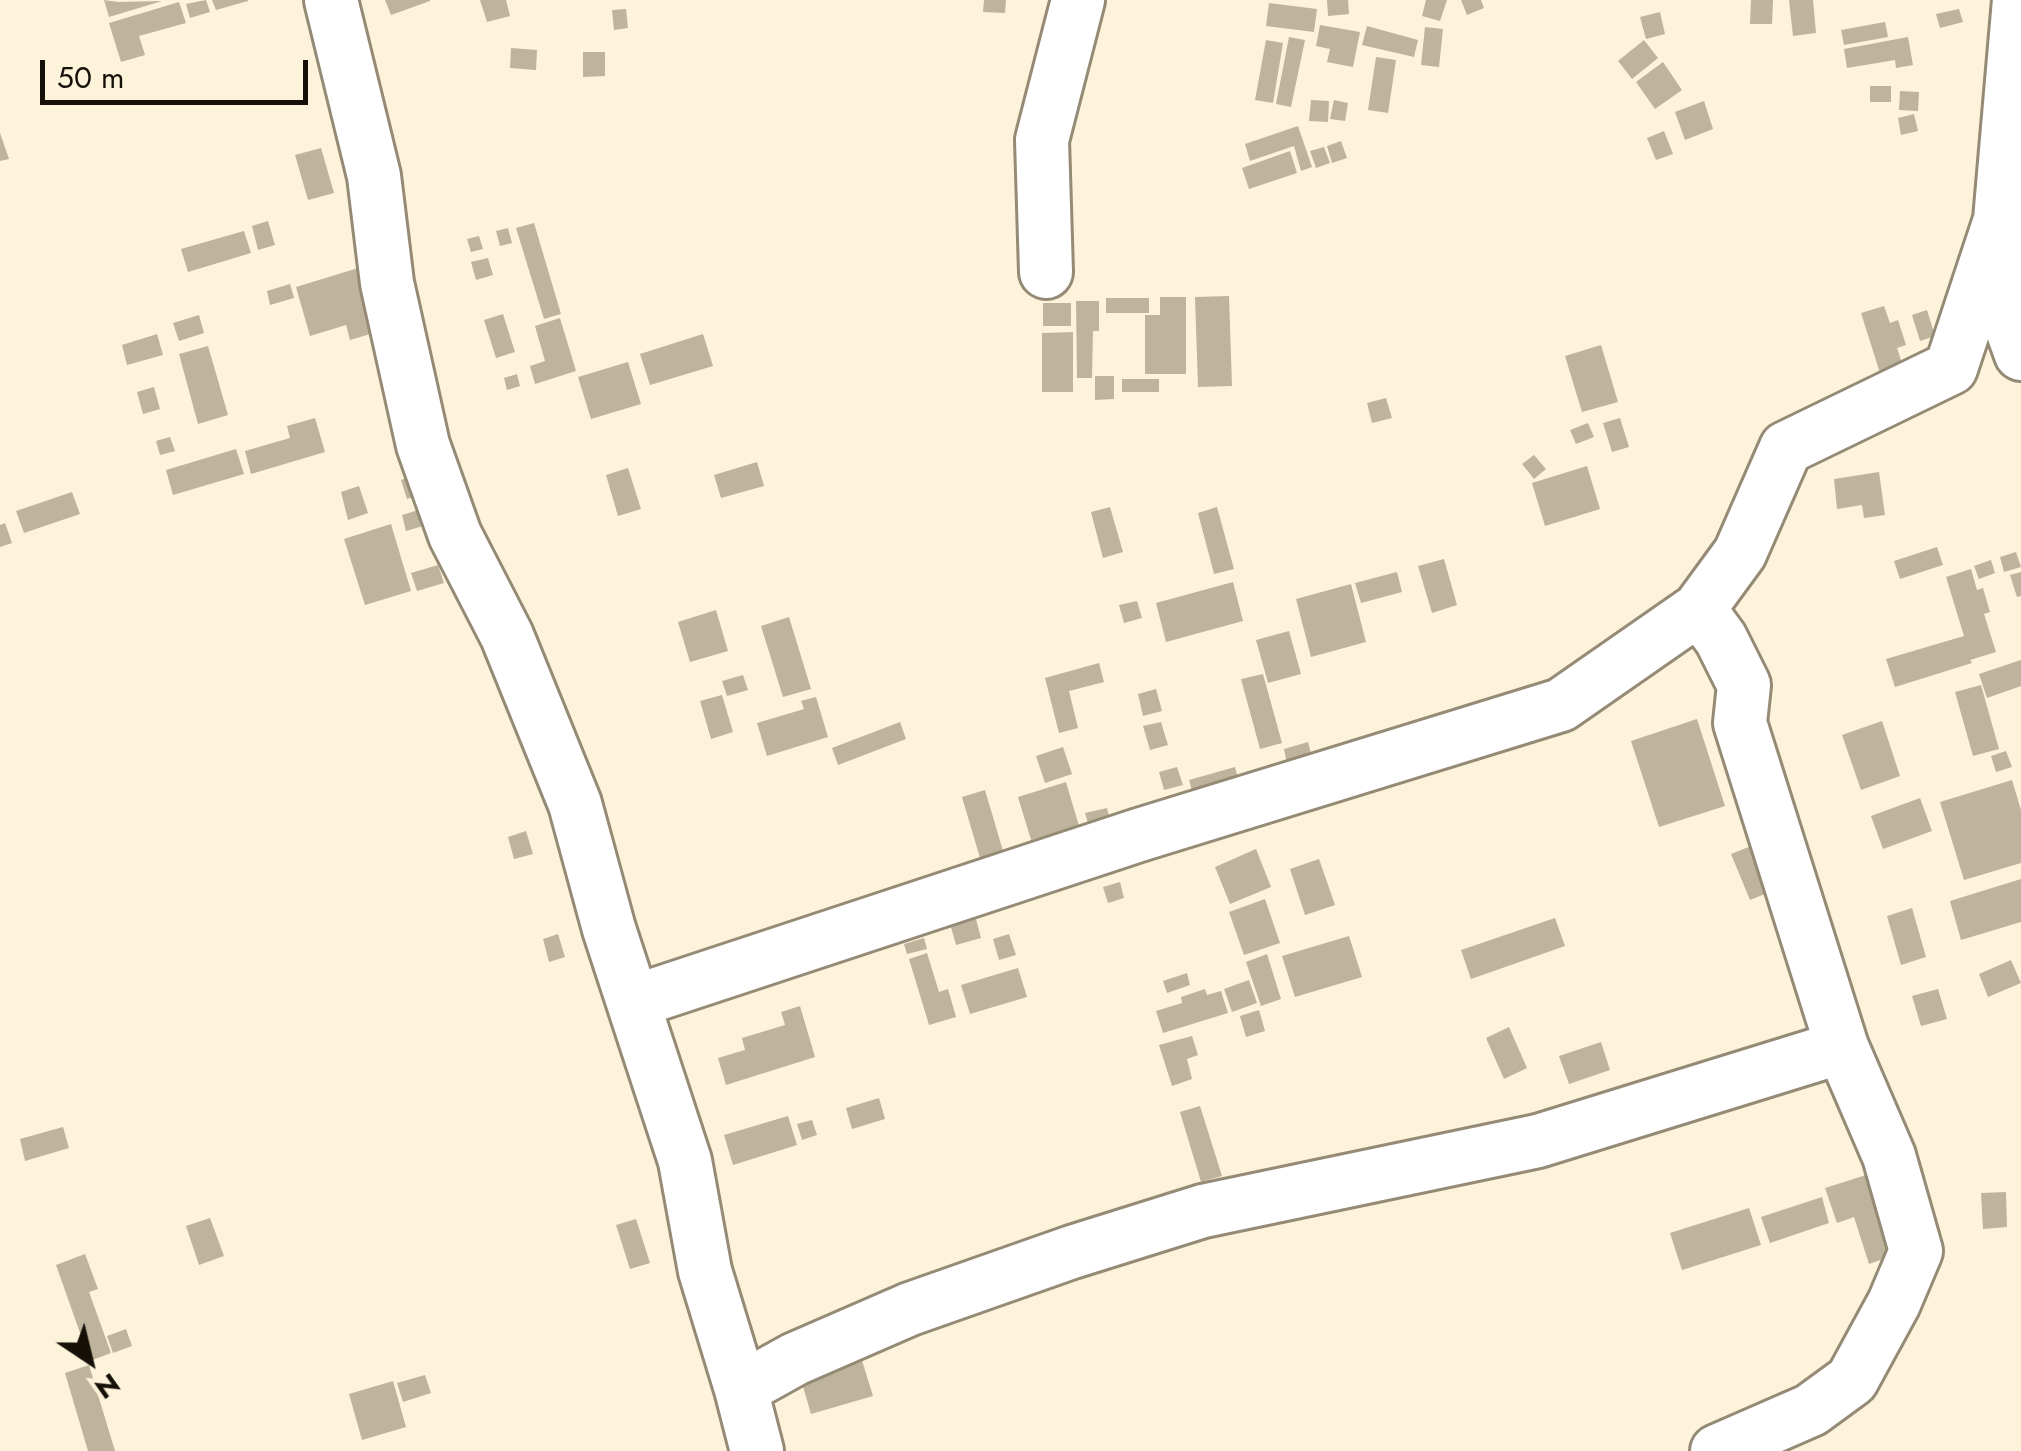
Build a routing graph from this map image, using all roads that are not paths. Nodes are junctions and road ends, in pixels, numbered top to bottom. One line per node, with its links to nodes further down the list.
1 (331, 0): 8 (street)
2 (1078, 0): 5 (street)
3 (2019, 0): 4 (street)
4 (2000, 220): 6 (street); 7 (street)
5 (1046, 272)
6 (2021, 354)
7 (1699, 609): 8 (street); 9 (street)
8 (633, 1002): 10 (street)
9 (1842, 1047): 10 (street); 12 (street)
10 (741, 1390): 11 (street)
11 (756, 1451)
12 (1718, 1451)

